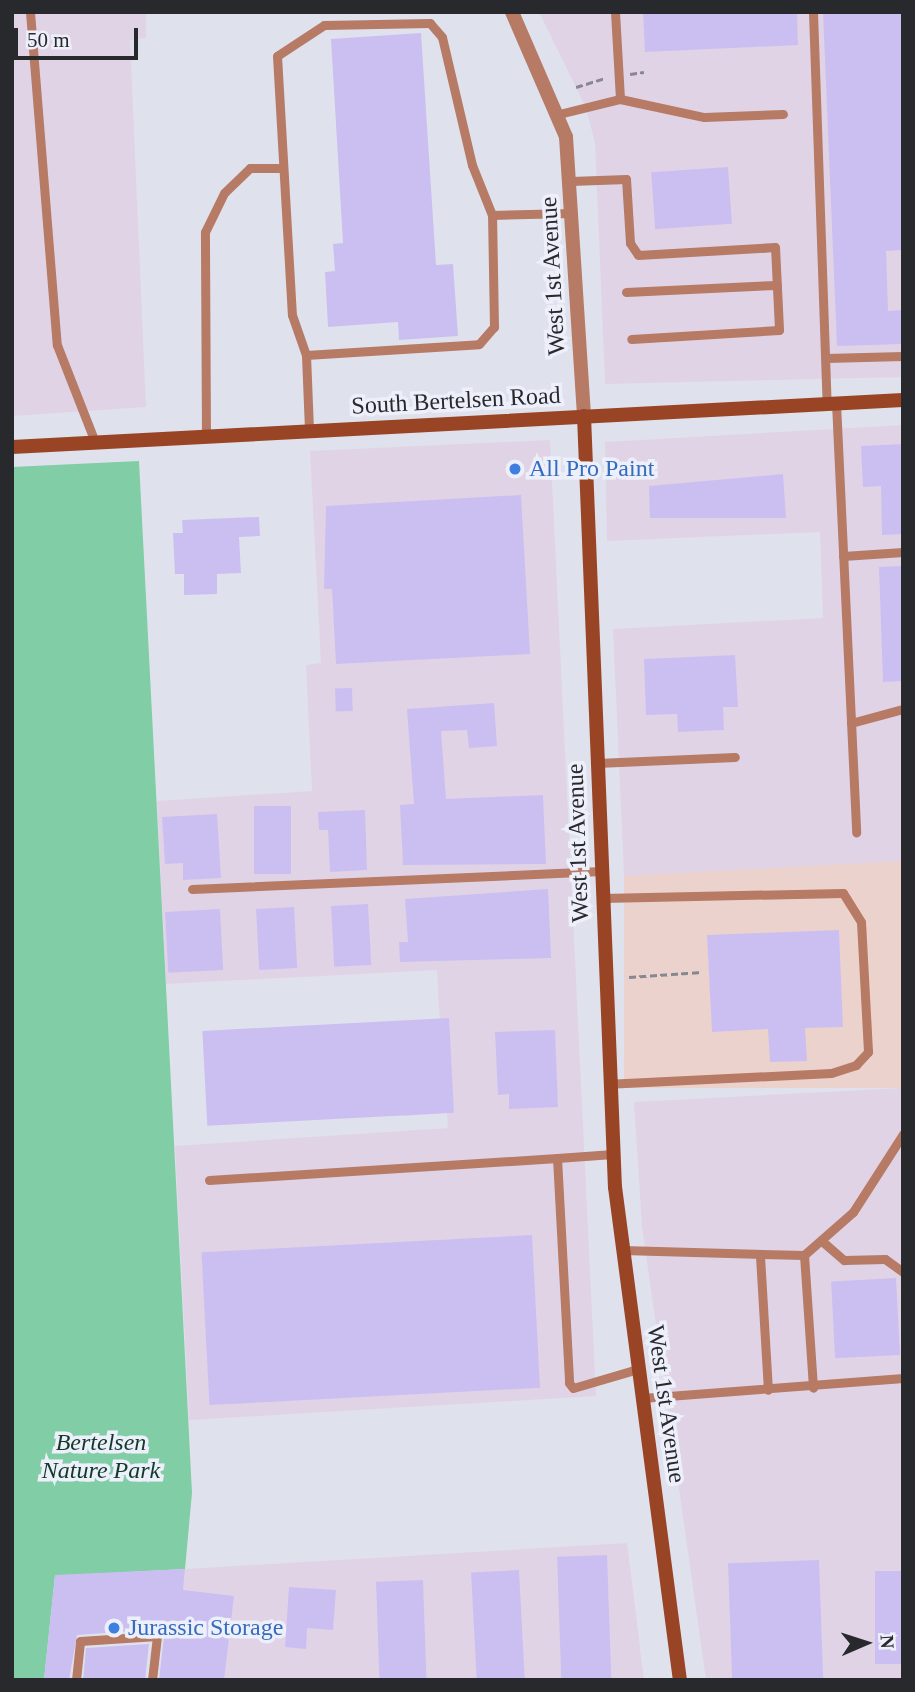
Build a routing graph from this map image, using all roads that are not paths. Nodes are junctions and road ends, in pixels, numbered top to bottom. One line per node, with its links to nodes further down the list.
1 (30, 12): 23 (lane)
2 (512, 12): 6 (street, West 1st Avenue)
3 (615, 12): 5 (lane)
4 (813, 12): 17 (lane)
5 (620, 99): 6 (lane); 7 (lane)
6 (559, 114): 9 (street, West 1st Avenue)
7 (783, 114)
8 (283, 168): 11 (lane); 15 (lane); 22 (lane)
9 (571, 181): 10 (street, West 1st Avenue); 12 (lane)
10 (572, 213): 11 (lane); 20 (street, West 1st Avenue)
11 (492, 215): 15 (lane)
12 (777, 285): 13 (lane); 14 (lane)
13 (626, 292)
14 (631, 339)
15 (306, 355): 21 (lane)
16 (903, 356): 17 (lane)
17 (826, 358): 19 (lane)
18 (903, 400): 19 (street, South Bertelsen Road)
19 (831, 404): 20 (street, South Bertelsen Road); 26 (lane)
20 (584, 416): 21 (street, South Bertelsen Road); 30 (street, West 1st Avenue)
21 (309, 431): 22 (street, South Bertelsen Road)
22 (206, 437): 23 (street, South Bertelsen Road)
23 (95, 442): 24 (street, South Bertelsen Road)
24 (12, 447)
25 (903, 552): 26 (lane)
26 (843, 556): 28 (lane)
27 (903, 709): 28 (lane)
28 (850, 723): 31 (lane)
29 (735, 757): 30 (lane)
30 (597, 763): 32 (street, West 1st Avenue)
31 (856, 833)
32 (602, 871): 33 (lane); 34 (street, West 1st Avenue)
33 (192, 889)
34 (603, 898): 35 (street, West 1st Avenue); 35 (lane)
35 (610, 1084): 37 (street, West 1st Avenue)
36 (903, 1134): 40 (lane)
37 (612, 1154): 38 (lane); 41 (street, West 1st Avenue)
38 (557, 1158): 39 (lane); 45 (lane)
39 (209, 1180)
40 (823, 1242): 42 (lane); 44 (lane)
41 (622, 1250): 43 (lane); 45 (street, West 1st Avenue)
42 (804, 1255): 43 (lane); 47 (lane)
43 (760, 1256): 48 (lane)
44 (903, 1272)
45 (638, 1369): 49 (street, West 1st Avenue)
46 (903, 1378): 47 (lane)
47 (813, 1388): 48 (lane)
48 (768, 1390): 49 (lane)
49 (642, 1398): 52 (street, West 1st Avenue)
50 (76, 1680): 51 (lane)
51 (152, 1680)
52 (680, 1680)

